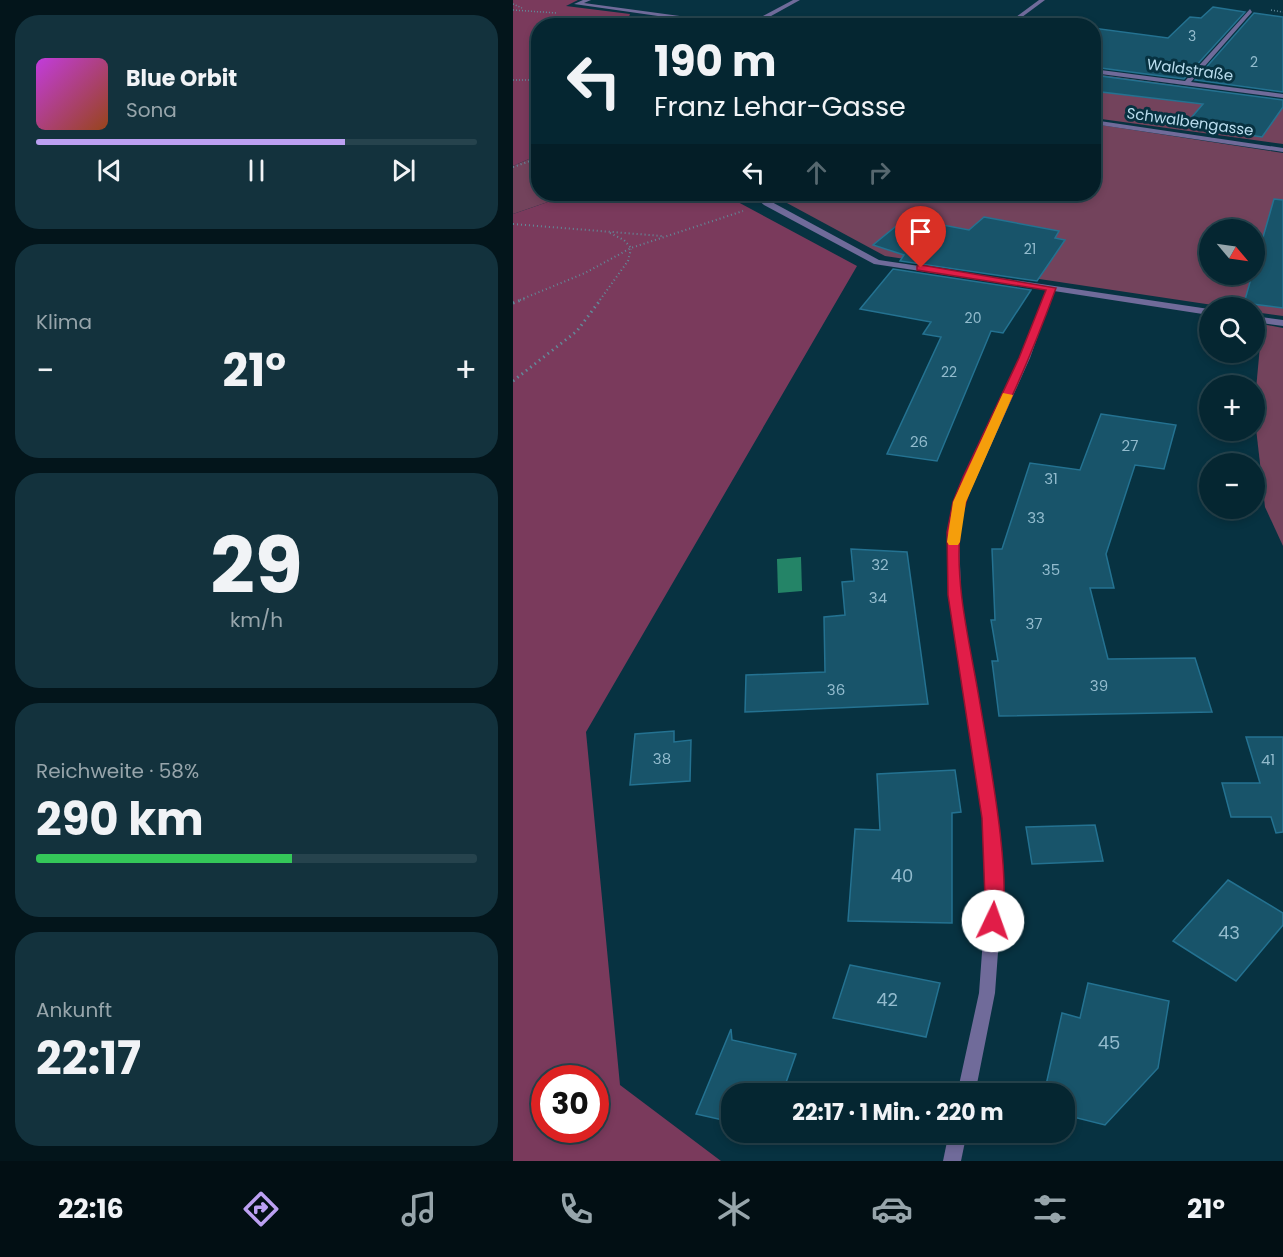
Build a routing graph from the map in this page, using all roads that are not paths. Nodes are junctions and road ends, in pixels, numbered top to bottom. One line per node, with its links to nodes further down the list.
1 (588, 0): 5 (street)
2 (797, 0): 6 (street)
3 (1042, 0): 7 (street)
4 (1250, 11): 9 (street)
5 (685, 18)
6 (762, 18)
7 (1017, 18)
8 (1101, 72): 9 (street, Waldstraße)
9 (1187, 83): 10 (street, Waldstraße)
10 (1283, 96)
11 (1101, 123): 12 (street, Schwalbengasse)
12 (1283, 150)
13 (769, 201): 14 (street)
14 (1051, 288): 15 (street); 18 (street)
15 (1199, 310)
16 (1265, 321): 17 (street)
17 (1283, 323)
18 (968, 1083)
19 (956, 1143): 20 (street)
20 (952, 1161)

